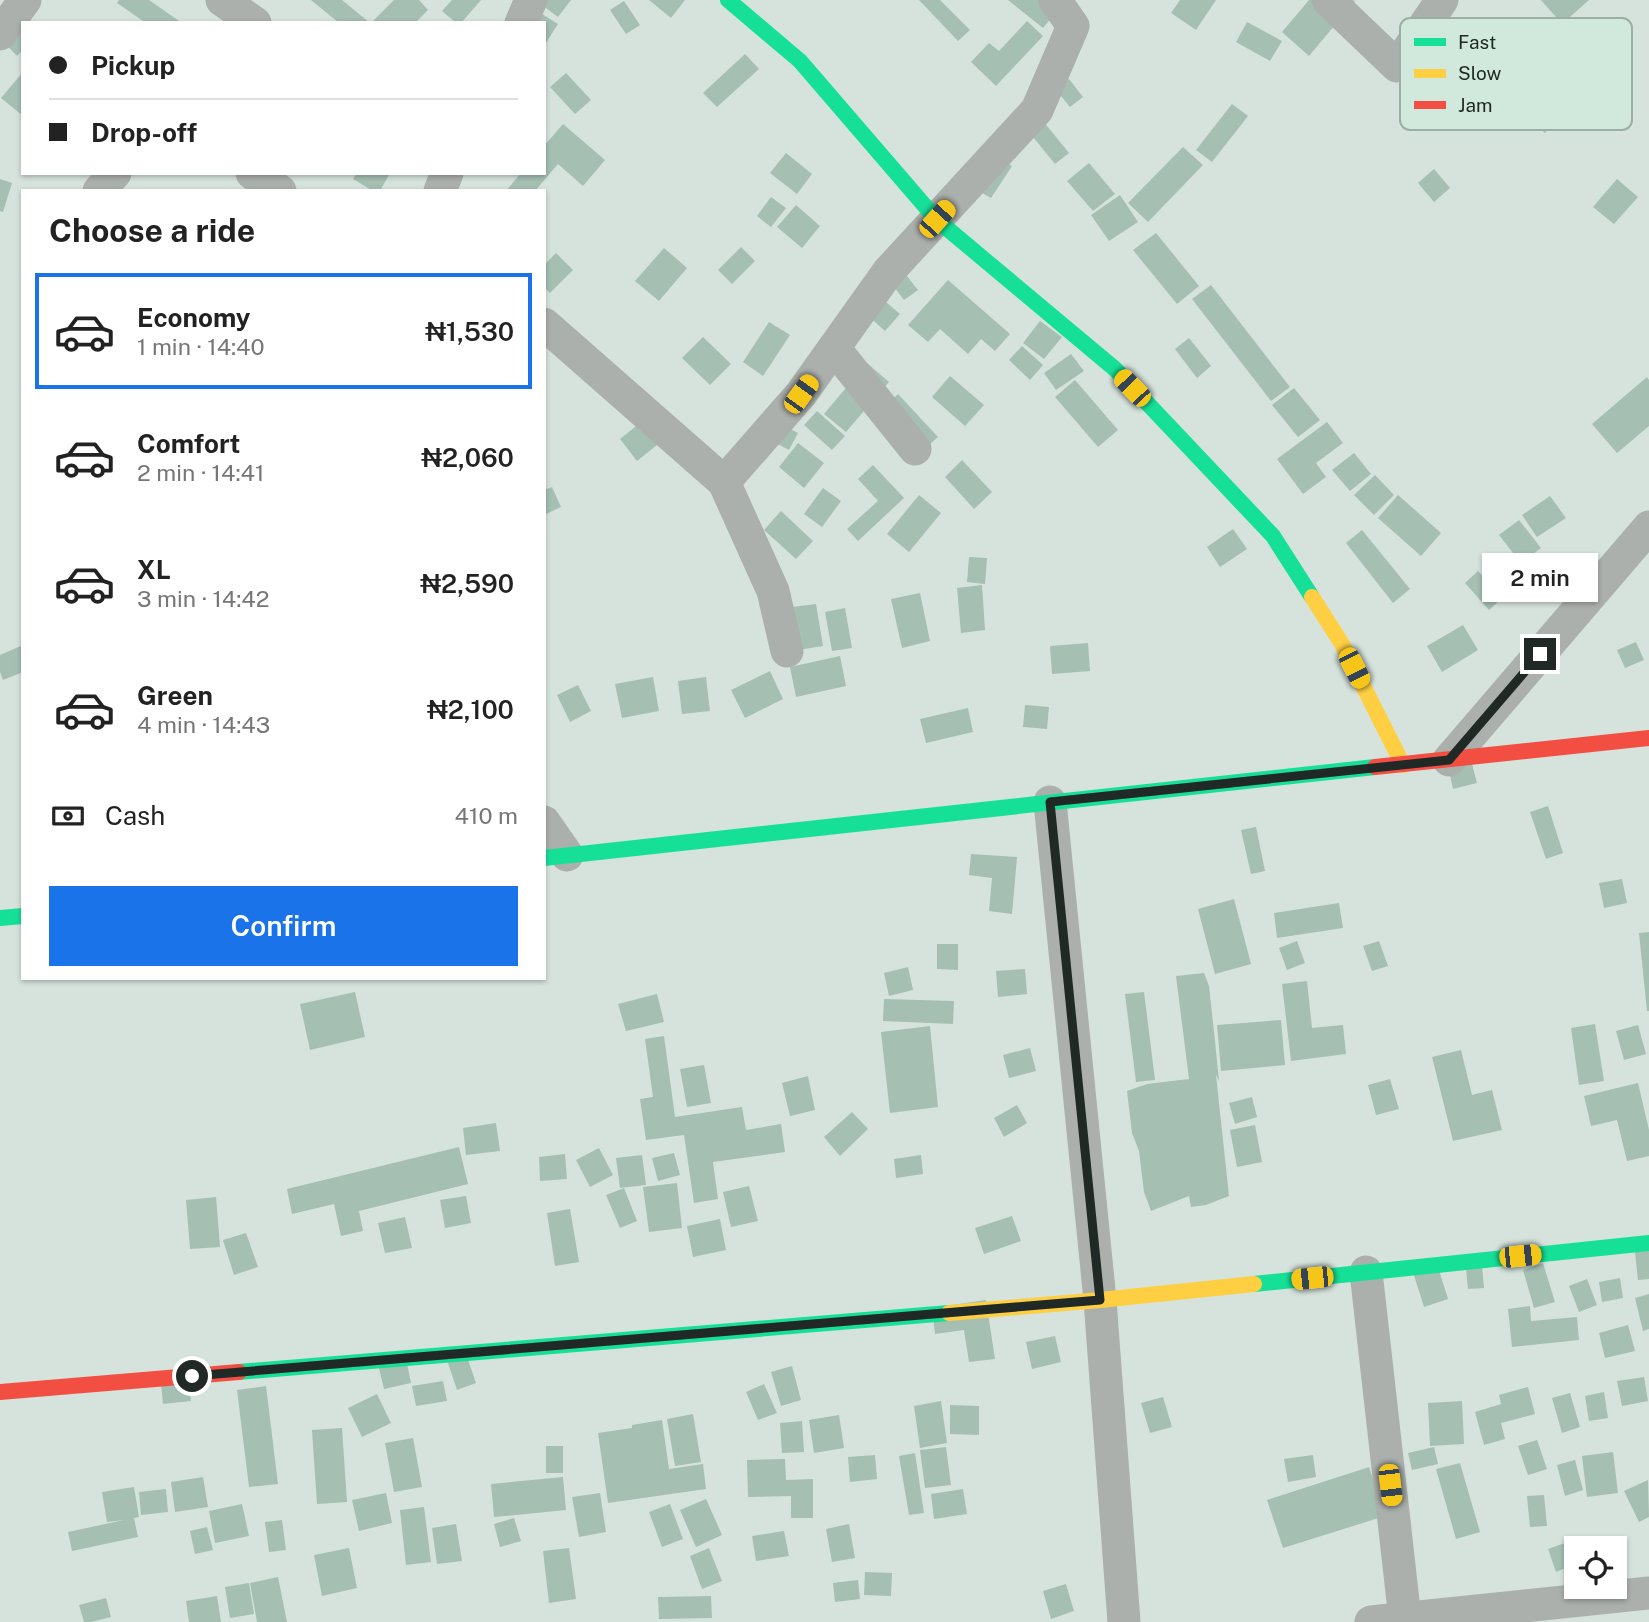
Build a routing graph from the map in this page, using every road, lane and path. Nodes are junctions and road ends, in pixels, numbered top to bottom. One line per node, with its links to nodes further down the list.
1 (25, 0): 9 (street)
2 (531, 0): 8 (street)
3 (728, 0): 15 (street)
4 (1055, 0): 15 (street)
5 (1328, 0): 10 (street)
6 (1442, 0): 7 (street)
7 (1430, 18)
8 (522, 21)
9 (0, 34)
10 (1400, 62)
11 (113, 175): 13 (street)
12 (255, 175): 14 (street)
13 (101, 189)
14 (277, 189)
15 (937, 219): 17 (street); 24 (street)
16 (546, 326): 19 (street)
17 (834, 348): 18 (street); 19 (street)
18 (915, 449)
19 (724, 482): 21 (street)
20 (1649, 527): 23 (street)
21 (787, 651)
22 (1649, 738): 23 (street)
23 (1449, 760): 24 (street)
24 (1403, 765): 25 (street)
25 (1050, 802): 27 (street); 32 (street)
26 (546, 827): 27 (street)
27 (556, 856)
28 (21, 916): 29 (street)
29 (0, 918)
30 (1649, 1243): 31 (street)
31 (1366, 1272): 32 (street); 35 (street)
32 (1100, 1300): 33 (street); 36 (street)
33 (0, 1392)
34 (1649, 1593): 35 (street)
35 (1405, 1619): 37 (street)
36 (1124, 1622)
37 (1371, 1622)

